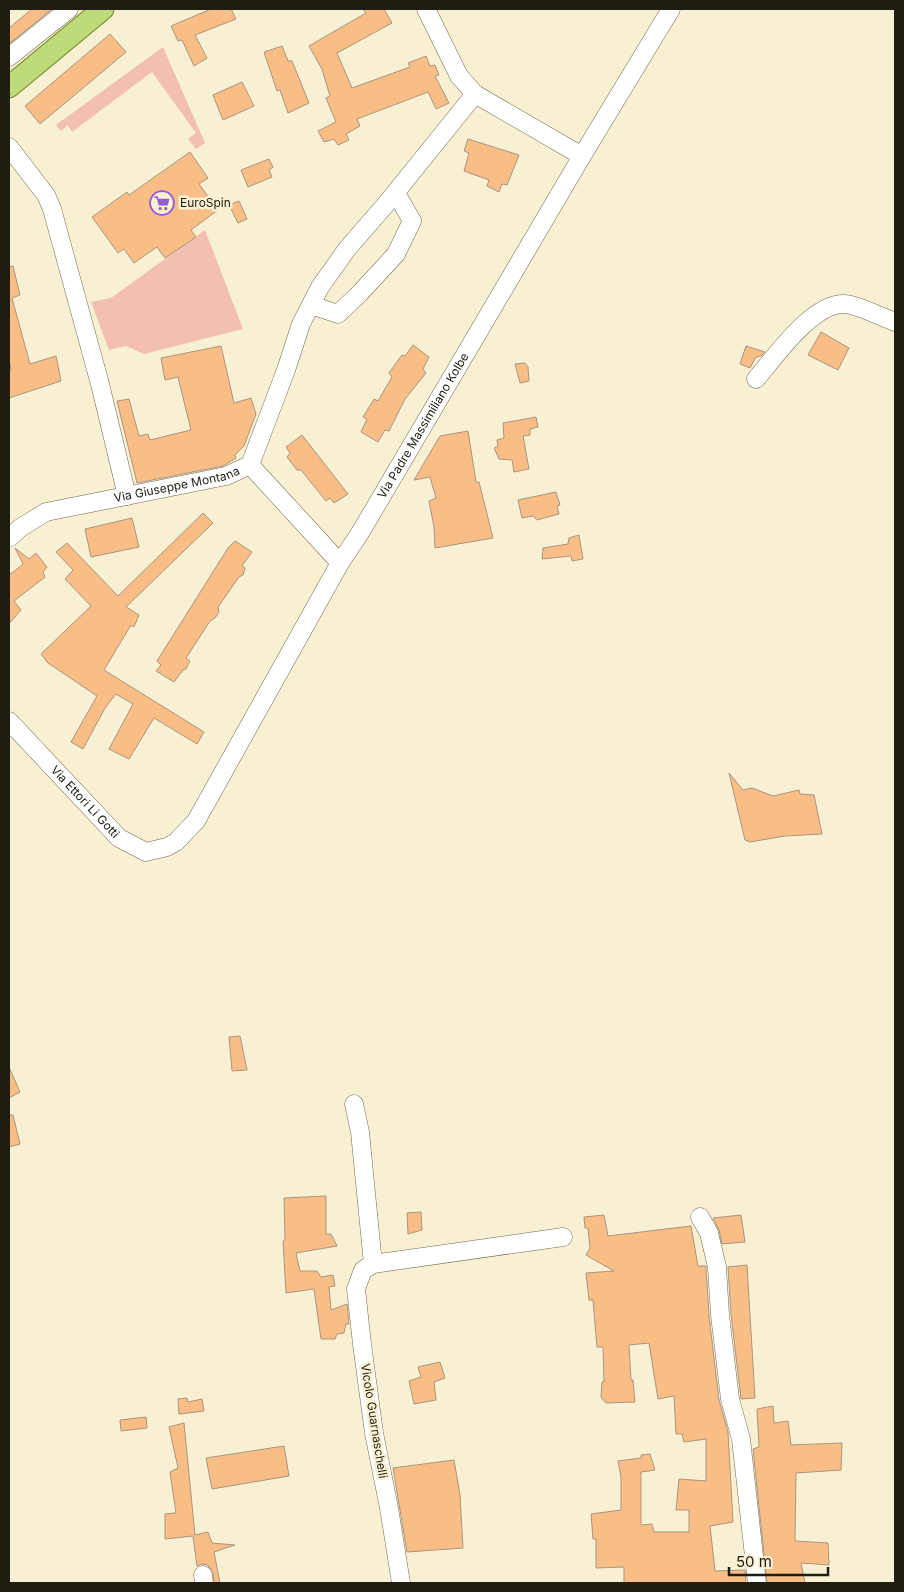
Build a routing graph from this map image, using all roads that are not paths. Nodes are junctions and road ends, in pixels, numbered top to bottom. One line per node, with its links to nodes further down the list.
1 (69, 9): 5 (street)
2 (103, 9): 6 (main road)
3 (426, 9): 7 (street)
4 (671, 9): 9 (street, Via Padre Massimiliano Kolbe)
5 (9, 57)
6 (9, 86)
7 (475, 94): 9 (street); 10 (street)
8 (9, 147): 15 (street)
9 (582, 156): 17 (street, Via Padre Massimiliano Kolbe)
10 (396, 193): 11 (street); 11 (street)
11 (311, 305): 14 (street)
12 (895, 322): 13 (street)
13 (756, 379)
14 (250, 465): 15 (street, Via Giuseppe Montana); 17 (street, Via Giuseppe Montana)
15 (127, 496): 16 (street, Via Giuseppe Montana)
16 (9, 538)
17 (340, 562): 19 (street, Via Padre Massimiliano Kolbe)
18 (9, 721): 19 (street, Via Ettori Li Gotti)
19 (176, 842)
20 (354, 1104): 23 (street)
21 (700, 1217): 25 (street)
22 (563, 1237): 23 (street)
23 (373, 1264): 24 (street, Vicolo Guarnaschelli)
24 (401, 1583)
25 (758, 1583)

